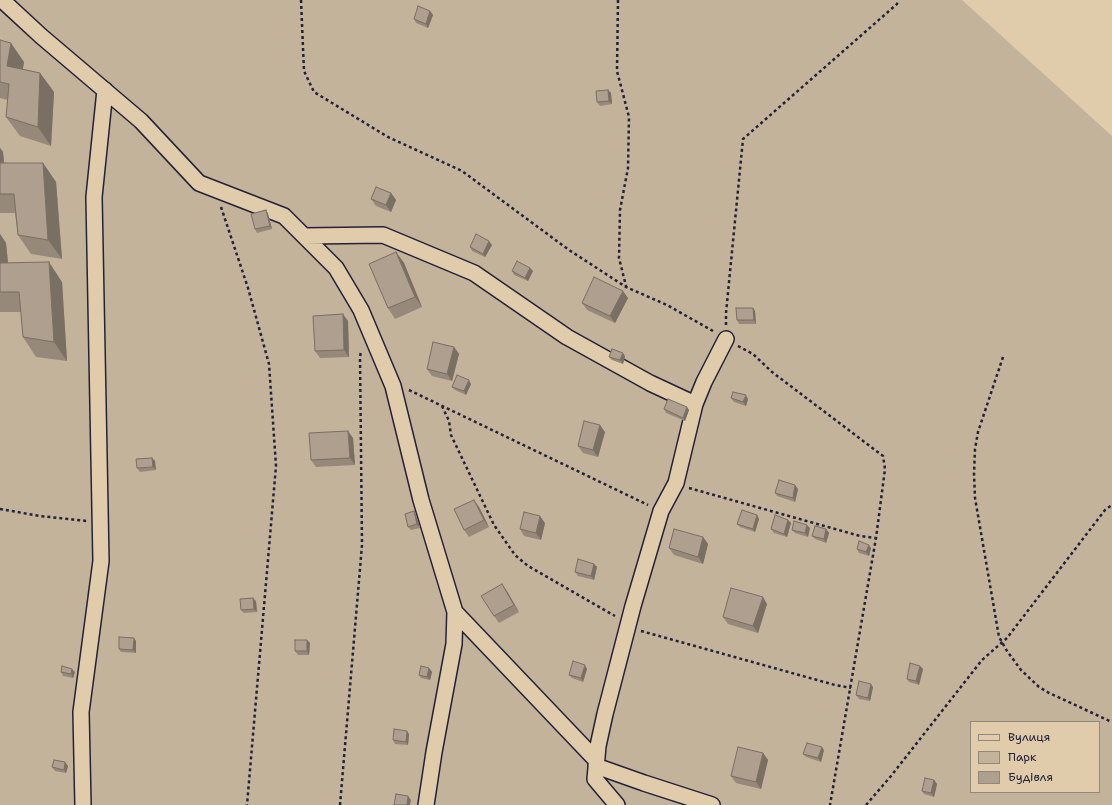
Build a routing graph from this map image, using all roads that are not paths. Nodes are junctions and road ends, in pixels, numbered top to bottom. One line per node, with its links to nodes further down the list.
1 (2, 0): 2 (street)
2 (104, 90): 3 (street); 8 (street)
3 (304, 236): 5 (street); 6 (street)
4 (726, 339): 5 (street)
5 (695, 404): 7 (street)
6 (455, 612): 7 (street); 9 (street)
7 (596, 763): 10 (street); 11 (street)
8 (83, 805)
9 (426, 805)
10 (618, 805)
11 (712, 805)

